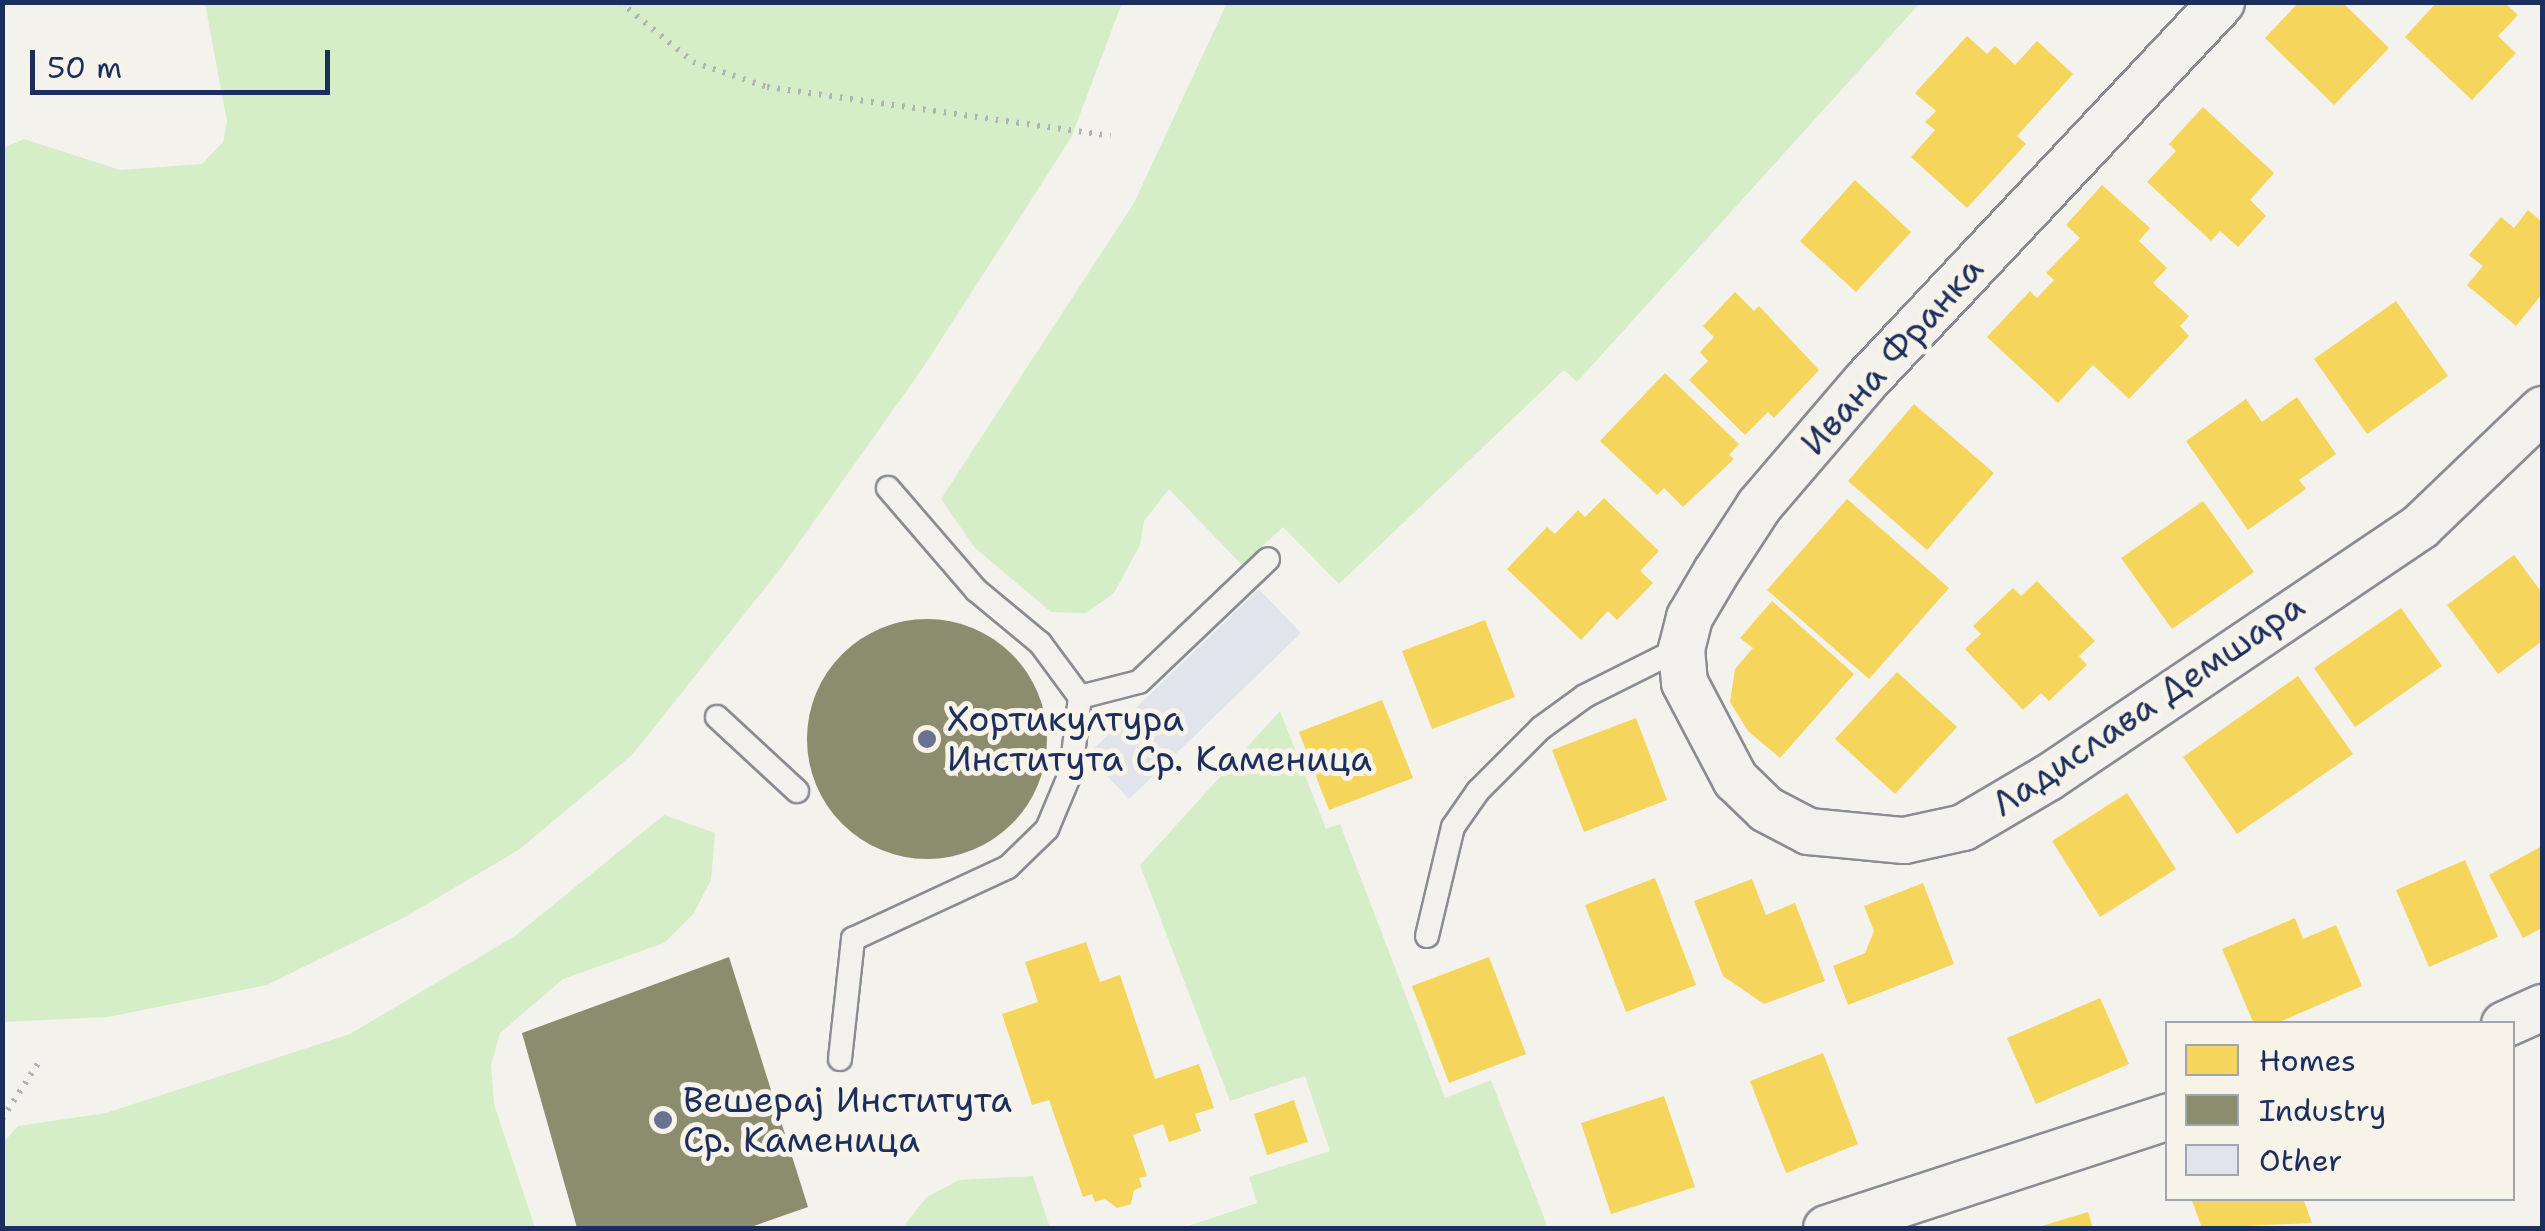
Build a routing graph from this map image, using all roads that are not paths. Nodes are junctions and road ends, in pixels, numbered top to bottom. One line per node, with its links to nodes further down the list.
1 (2221, 2): 5 (street, Ивана Франка)
2 (2542, 409): 5 (street, Ладислава Демшара)
3 (888, 488): 6 (lane)
4 (1268, 559): 6 (lane)
5 (1681, 648): 9 (lane)
6 (1080, 697): 12 (lane)
7 (717, 716): 8 (lane)
8 (797, 791)
9 (1426, 936)
10 (2542, 1007): 11 (street)
11 (2511, 1021)
12 (840, 1059)
13 (2165, 1117): 14 (street)
14 (1826, 1228)

